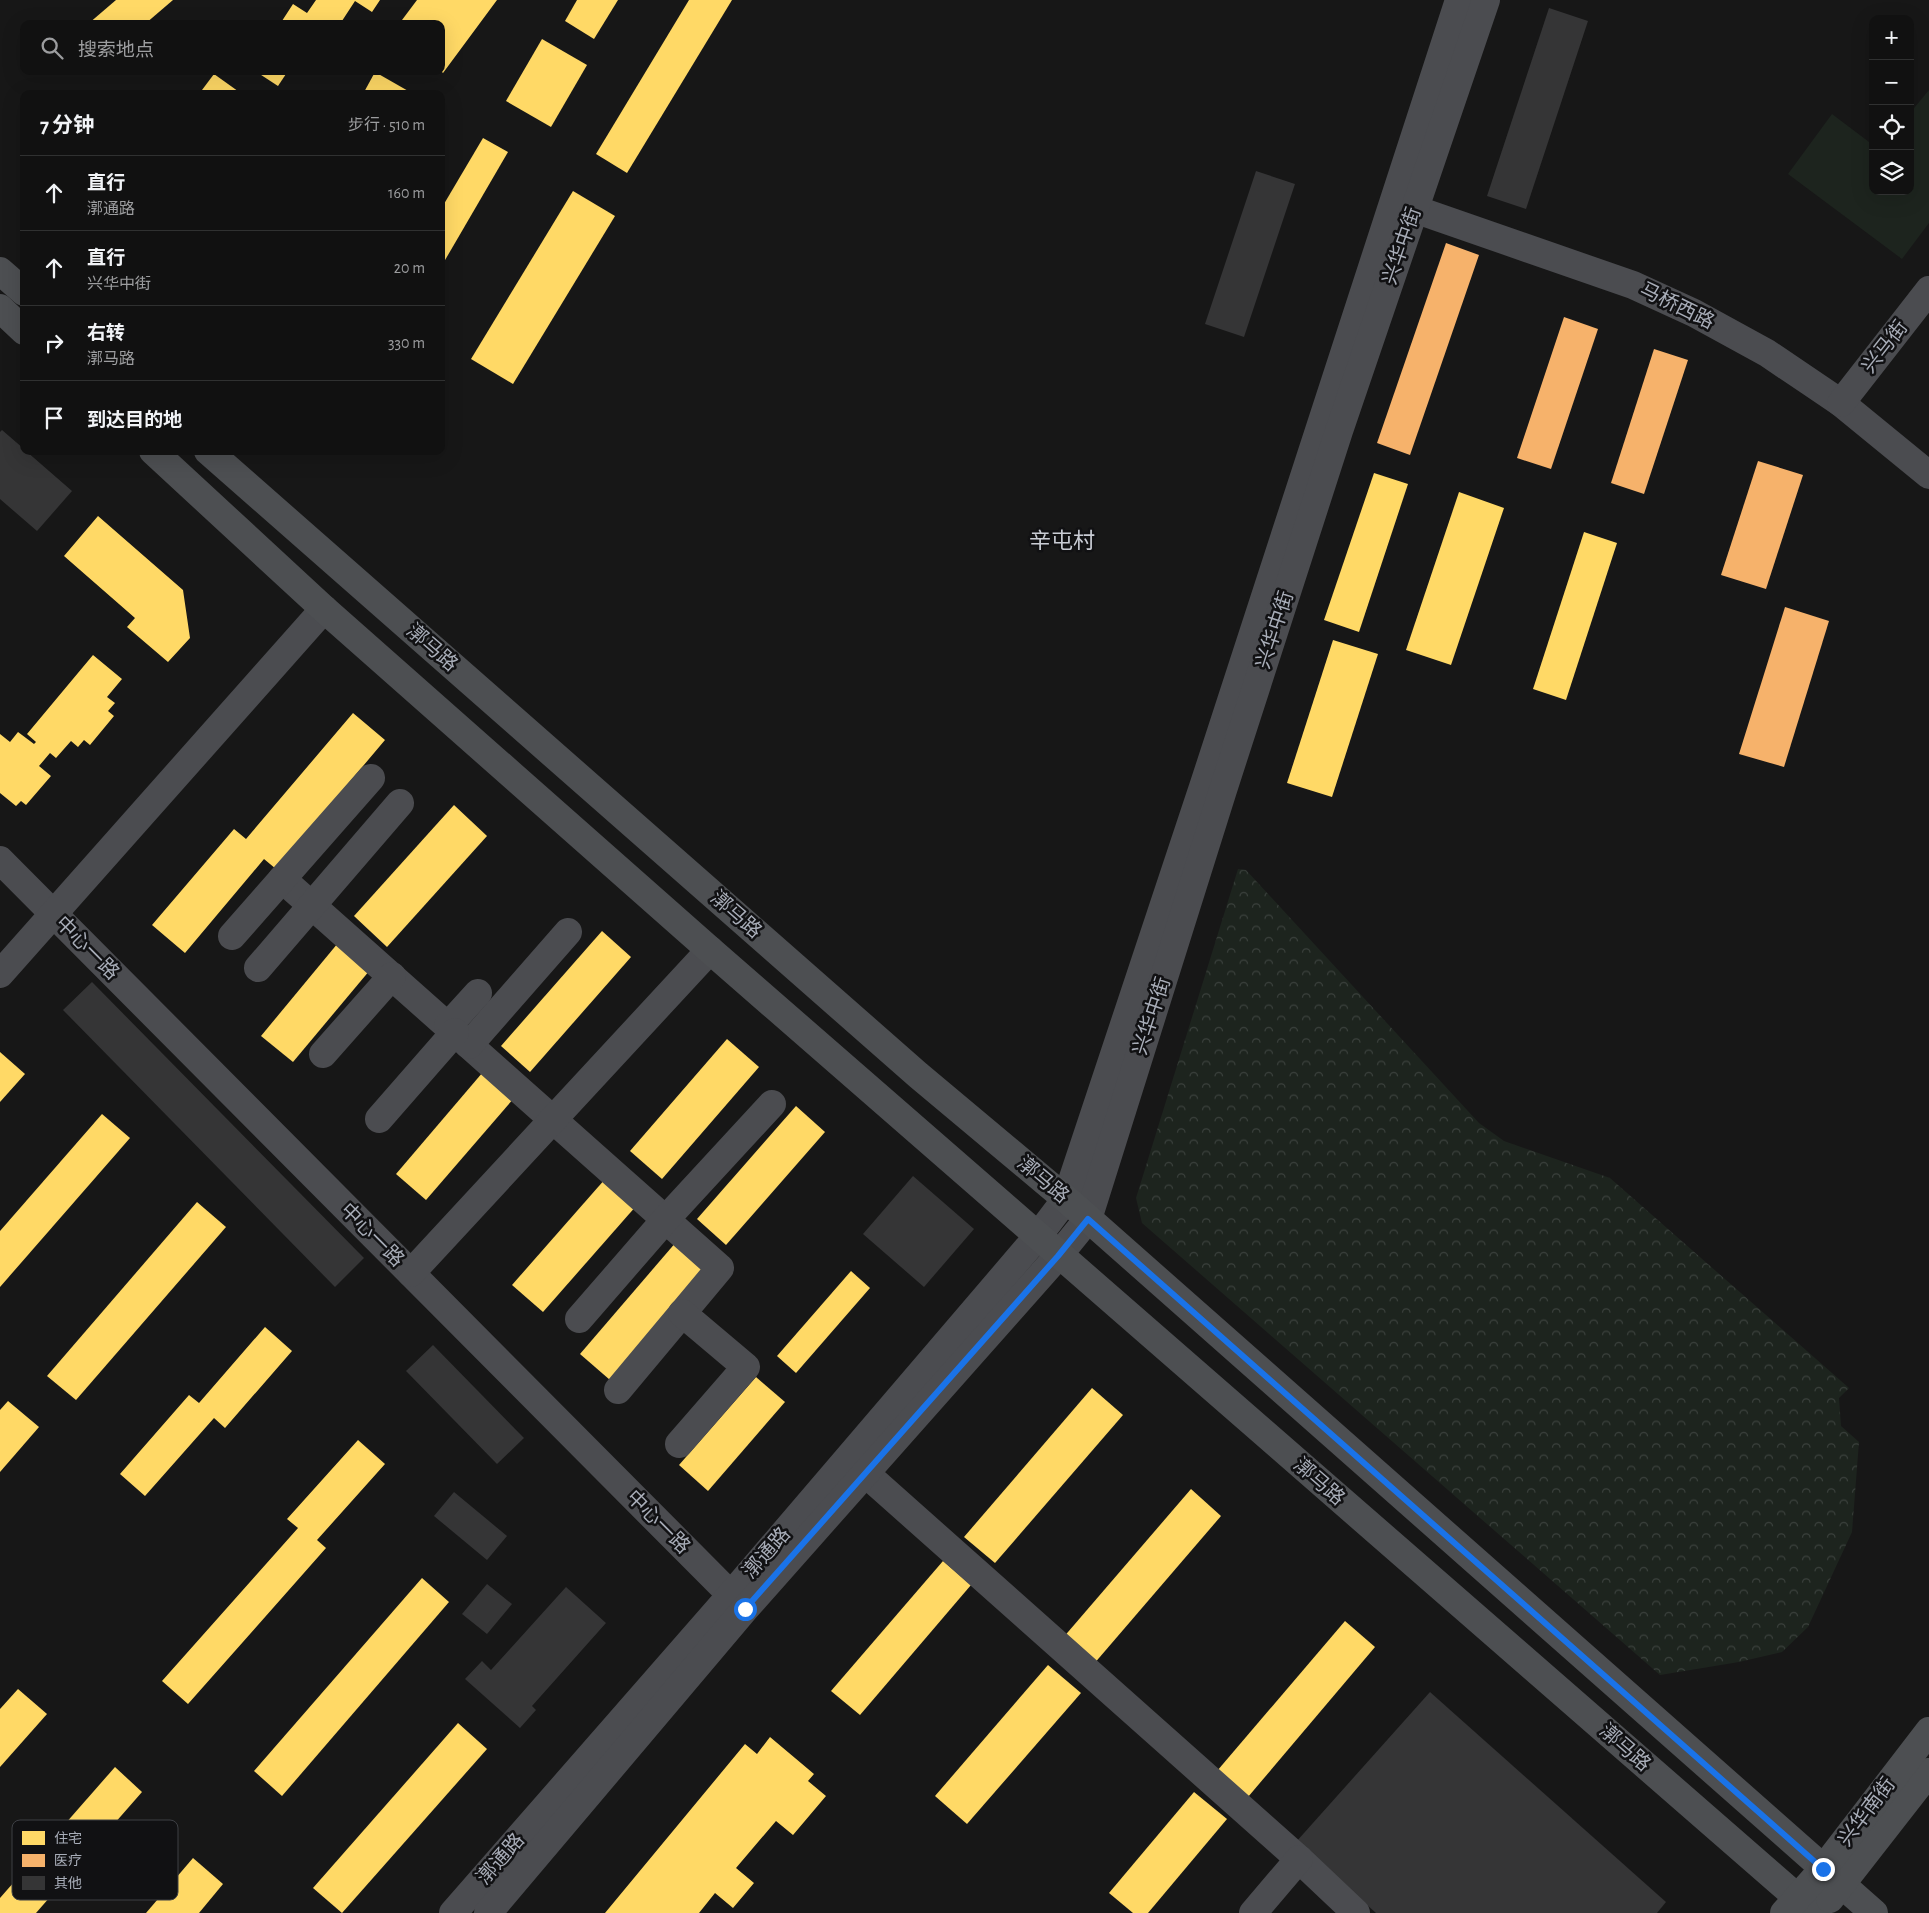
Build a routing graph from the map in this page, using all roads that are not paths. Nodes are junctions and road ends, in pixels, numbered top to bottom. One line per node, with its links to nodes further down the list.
1 (1459, 0): 3 (street, 兴华中街)
2 (1486, 0): 3 (street, 兴华中街)
3 (1403, 205): 9 (street, 马桥西路); 32 (street, 兴华中街); 33 (street, 兴华中街)
4 (0, 271): 5 (main road)
5 (20, 288)
6 (1929, 290): 9 (street, 兴马街)
7 (0, 308): 8 (main road)
8 (20, 326)
9 (1841, 403): 12 (street, 马桥西路)
10 (157, 455): 13 (main road, 漷马路)
11 (213, 455): 32 (main road, 漷马路)
12 (1929, 475)
13 (324, 609): 19 (street); 22 (main road, 漷马路)
14 (371, 778): 17 (street)
15 (400, 803): 18 (street)
16 (0, 860): 19 (street, 中心一路)
17 (282, 879): 18 (street); 21 (street)
18 (312, 905): 23 (street); 25 (street)
19 (54, 915): 24 (street); 37 (street, 中心一路)
20 (568, 932): 27 (street)
21 (232, 936)
22 (710, 950): 31 (street); 35 (main road, 漷马路)
23 (258, 968)
24 (0, 974)
25 (392, 976): 27 (street); 28 (street)
26 (478, 992): 27 (street)
27 (457, 1034): 30 (street); 31 (street)
28 (323, 1054)
29 (772, 1104): 34 (street)
30 (379, 1119)
31 (553, 1119): 34 (street); 37 (street)
32 (1066, 1199): 33 (main road, 漷马路); 35 (street, 兴华中街)
33 (1088, 1219): 36 (street, 兴华中街); 47 (main road, 漷马路)
34 (665, 1220): 38 (street); 39 (street)
35 (1038, 1236): 36 (main road, 漷马路); 43 (street, 漷通路)
36 (1058, 1256): 42 (street, 漷通路); 48 (main road, 漷马路)
37 (411, 1273): 43 (street, 中心一路)
38 (682, 1313): 40 (street); 41 (street)
39 (579, 1318)
40 (618, 1390)
41 (679, 1444)
42 (865, 1473): 43 (street, 漷通路); 46 (street)
43 (738, 1602): 49 (street, 漷通路); 50 (street, 漷通路)
44 (1929, 1731): 47 (main road, 兴华南街)
45 (1929, 1772): 47 (main road, 兴华南街)
46 (1299, 1860): 51 (street); 52 (street)
47 (1833, 1877): 48 (main road, 兴华南街); 53 (main road, 漷马路)
48 (1803, 1909)
49 (454, 1913)
50 (488, 1913)
51 (1253, 1913)
52 (1356, 1913)
53 (1874, 1913)

